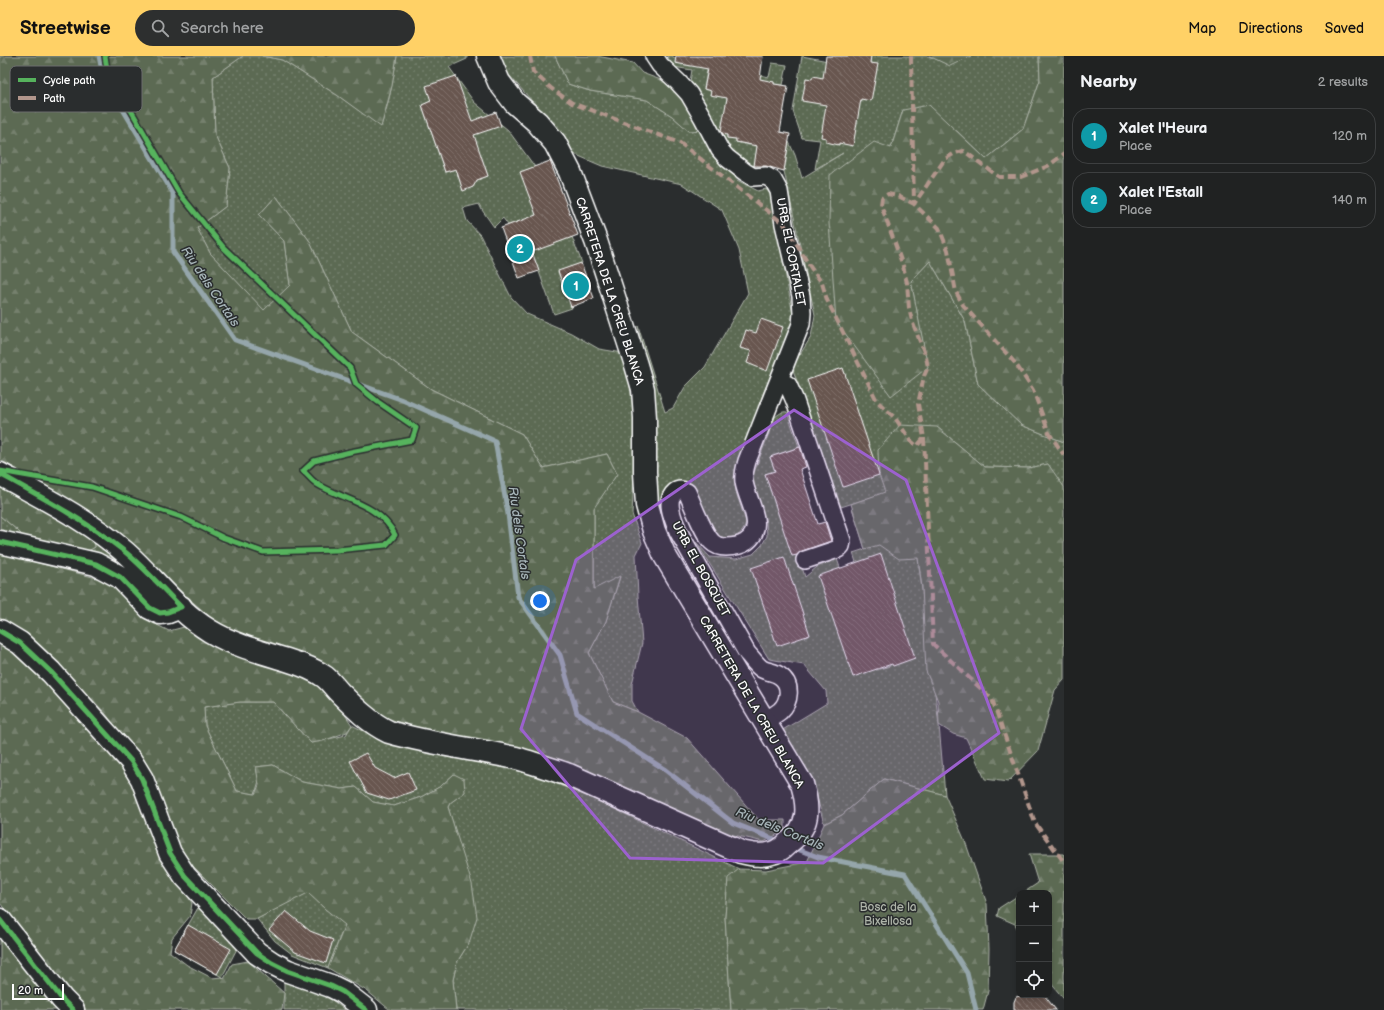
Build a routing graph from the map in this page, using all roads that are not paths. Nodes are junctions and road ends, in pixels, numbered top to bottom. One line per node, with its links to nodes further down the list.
1 (488, 56): 10 (main road, CARRETERA DE LA CREU BLANCA)
2 (654, 56): 3 (street, URB. EL CORTALET)
3 (802, 313): 4 (street, URB. EL BOSQUET)
4 (779, 380): 7 (street); 10 (street, URB. EL BOSQUET)
5 (0, 474): 8 (main road, CARRETERA DE LA CREU BLANCA)
6 (0, 542): 8 (main road)
7 (805, 560)
8 (180, 607): 10 (main road, CARRETERA DE LA CREU BLANCA)
9 (0, 631): 13 (main road)
10 (764, 721)
11 (0, 920): 12 (main road)
12 (73, 1010)
13 (366, 1010)

